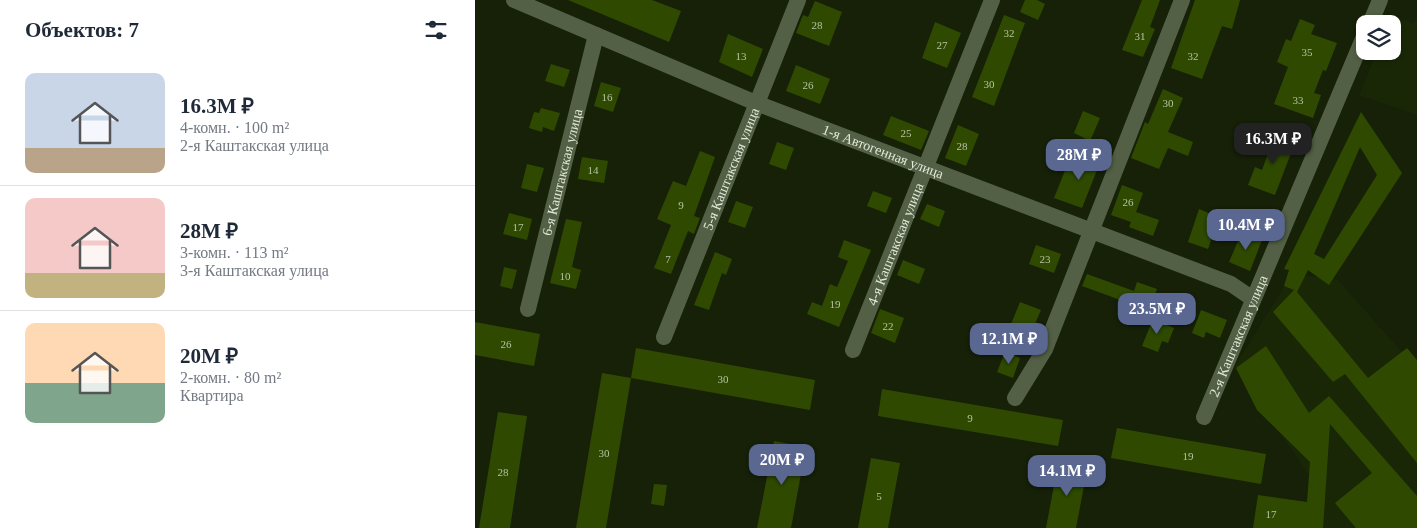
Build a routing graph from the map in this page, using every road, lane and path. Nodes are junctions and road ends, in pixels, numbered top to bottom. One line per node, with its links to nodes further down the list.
1 (515, 0): 7 (street, 1-я Автогенная улица)
2 (798, 0): 9 (street, 5-я Каштакская улица)
3 (992, 0): 10 (street, 4-я Каштакская улица)
4 (1183, 0): 11 (street)
5 (1380, 0): 6 (street)
6 (1373, 15)
7 (595, 35): 9 (street, 1-я Автогенная улица); 13 (street, 6-я Каштакская улица)
8 (1356, 55): 12 (street, 2-я Каштакская улица)
9 (756, 103): 10 (street, 1-я Автогенная улица); 14 (street, 5-я Каштакская улица)
10 (924, 167): 11 (street, 1-я Автогенная улица); 15 (street, 4-я Каштакская улица)
11 (1092, 232): 12 (street, 1-я Автогенная улица); 16 (street)
12 (1253, 299): 17 (street, 2-я Каштакская улица)
13 (528, 309)
14 (664, 336)
15 (853, 350)
16 (1015, 398)
17 (1204, 417)

